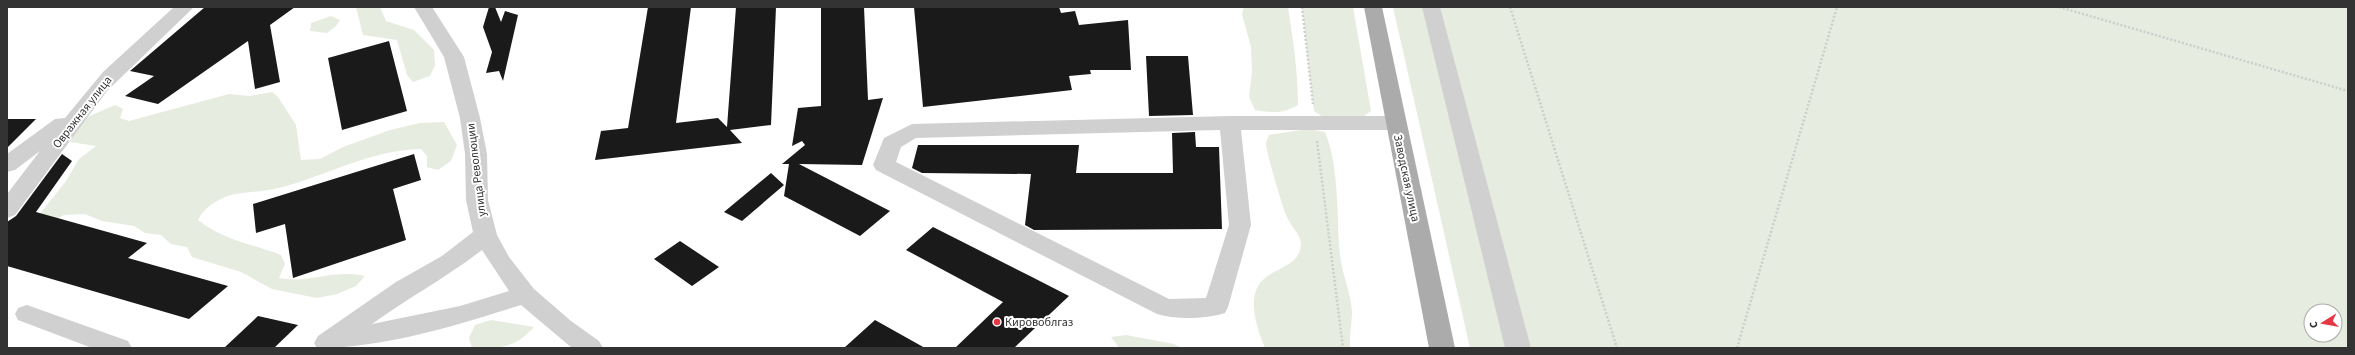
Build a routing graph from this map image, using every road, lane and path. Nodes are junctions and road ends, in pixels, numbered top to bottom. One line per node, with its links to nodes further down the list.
1 (186, 7): 10 (street, Овражная улица)
2 (423, 7): 16 (street, улица Революции)
3 (1302, 7): 11 (path)
4 (1373, 7): 12 (main road, Заводская улица)
5 (1431, 7): 24 (street)
6 (1510, 7): 25 (path)
7 (1837, 7): 26 (path)
8 (2059, 7): 9 (path)
9 (2348, 91)
10 (80, 111): 14 (street); 15 (street, Овражная улица)
11 (1315, 122): 12 (street); 13 (street); 22 (path)
12 (1396, 122): 23 (main road, Заводская улица)
13 (1230, 123): 13 (street)
14 (7, 165)
15 (8, 207)
16 (485, 236): 17 (street, улица Революции); 19 (street)
17 (525, 295): 19 (street); 21 (street, улица Революции)
18 (27, 314): 20 (street)
19 (324, 346)
20 (118, 348)
21 (590, 348)
22 (1343, 348)
23 (1442, 348)
24 (1518, 348)
25 (1617, 348)
26 (1737, 348)

